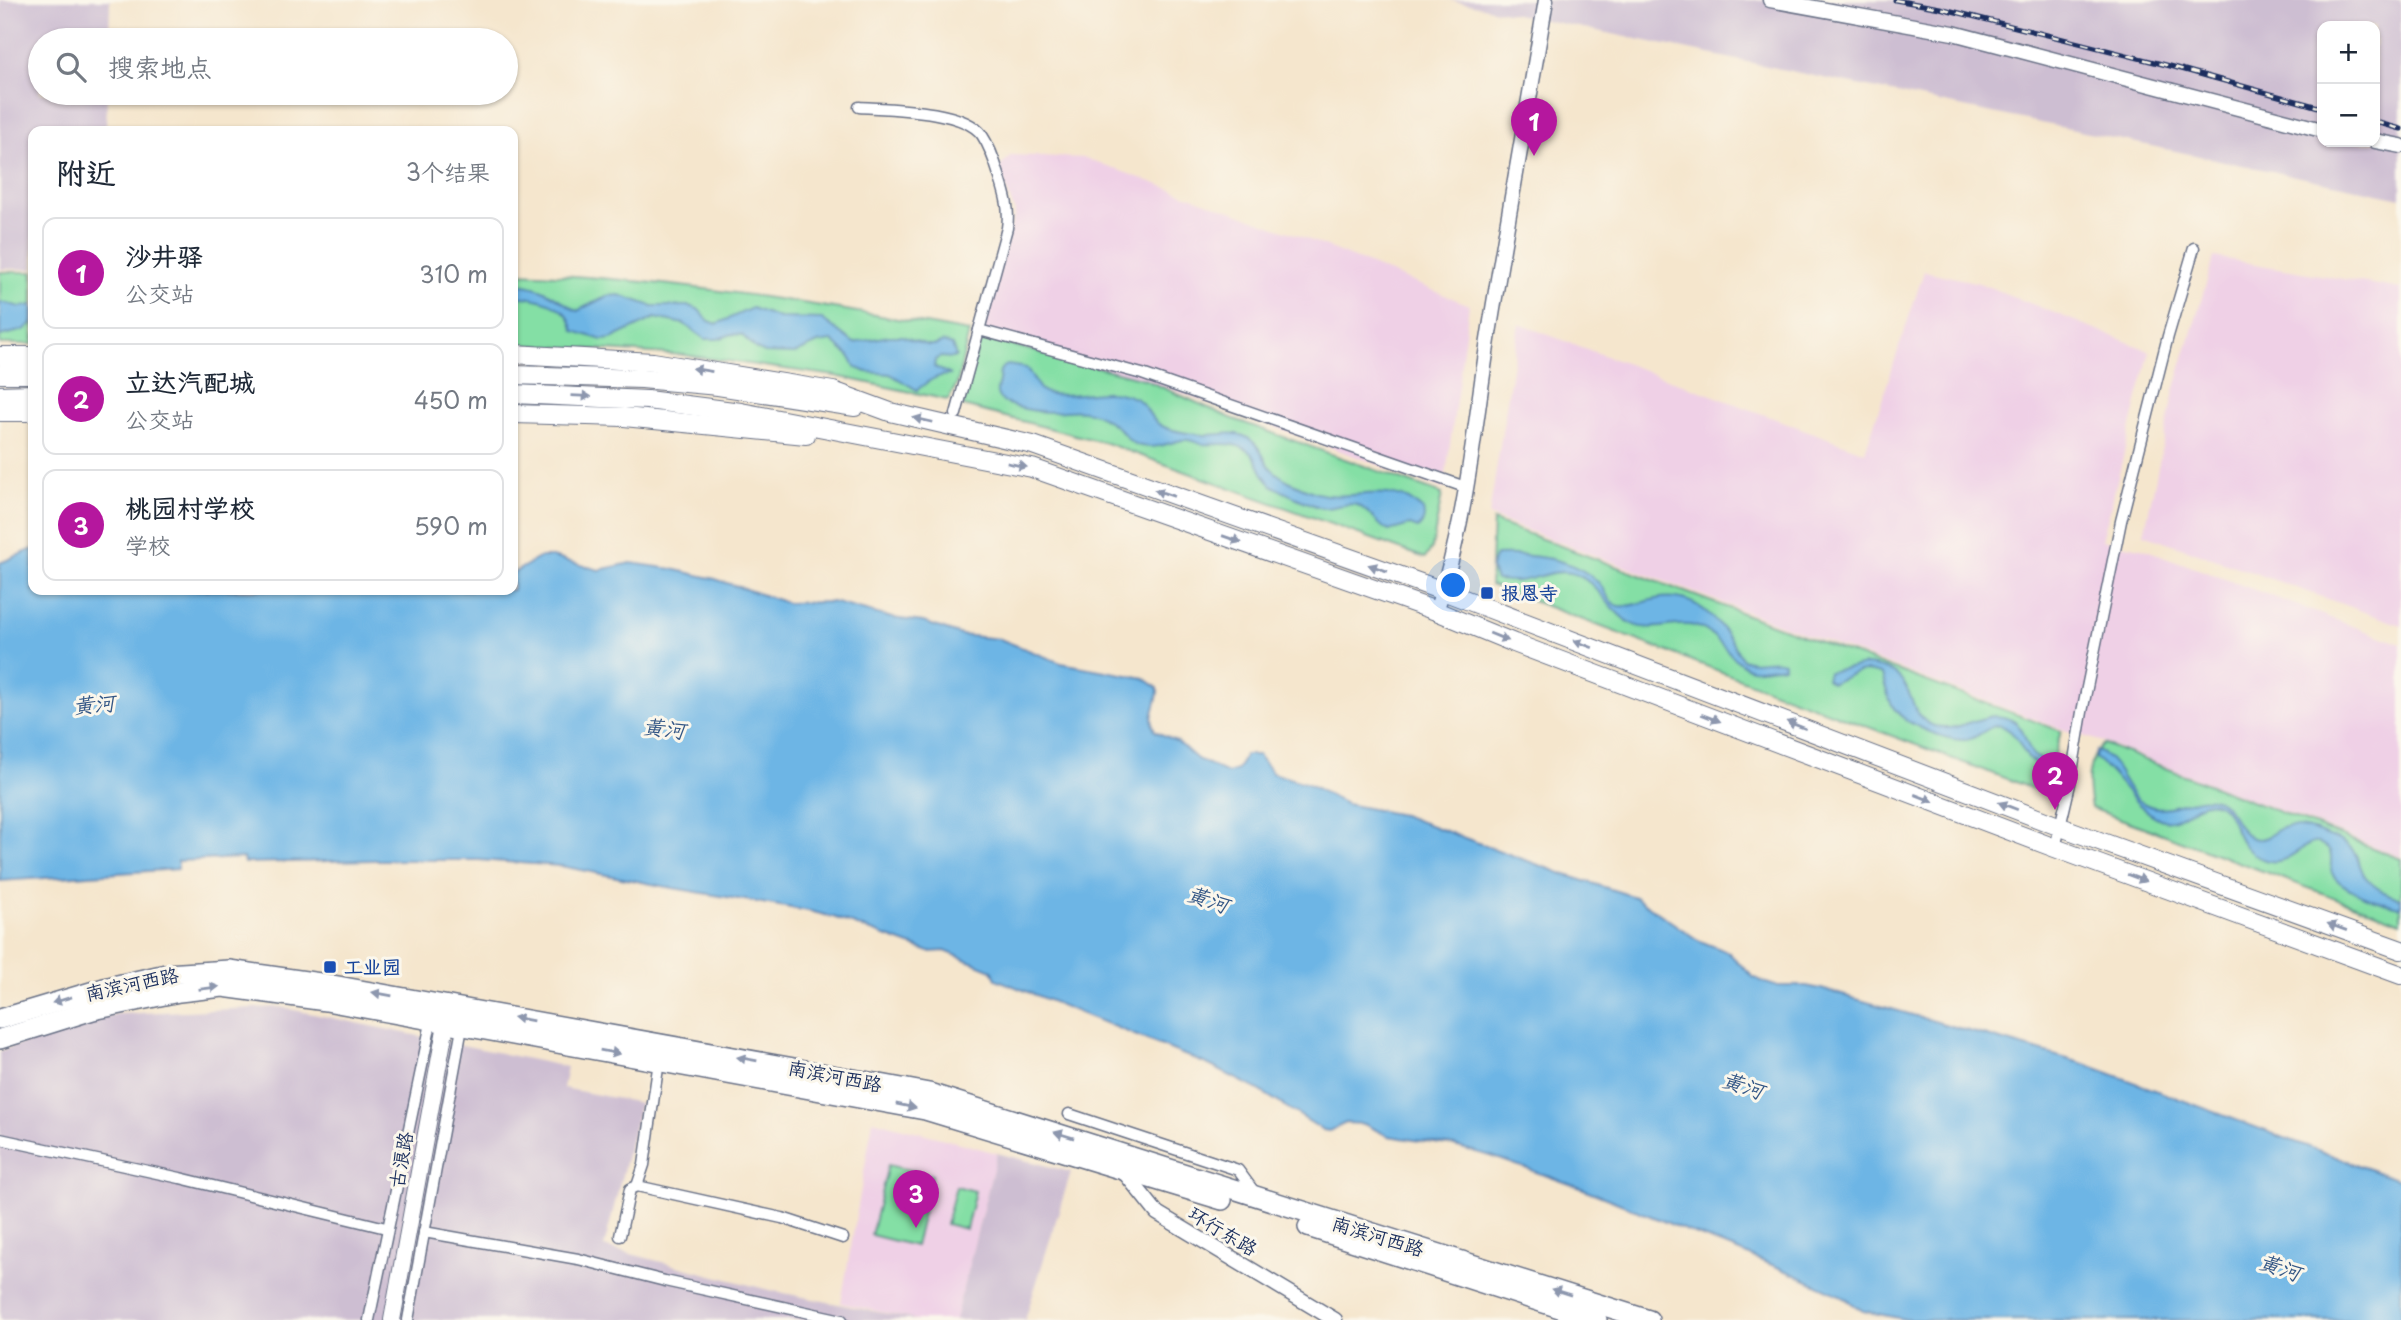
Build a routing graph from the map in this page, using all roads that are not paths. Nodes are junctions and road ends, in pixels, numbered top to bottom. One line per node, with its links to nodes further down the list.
1 (1546, 0): 24 (street)
2 (1770, 0): 4 (street)
3 (859, 107): 8 (street)
4 (2317, 129)
5 (2380, 142): 6 (street)
6 (2401, 146)
7 (2194, 248): 27 (street)
8 (979, 330): 22 (street); 24 (street)
9 (518, 354): 20 (main road, one-way to 9)
10 (0, 356): 11 (main road)
11 (28, 356)
12 (0, 374): 13 (main road)
13 (28, 374)
14 (518, 375): 20 (main road)
15 (28, 394): 17 (main road)
16 (518, 394): 23 (main road, one-way to 23)
17 (0, 395)
18 (0, 412): 19 (main road)
19 (28, 412)
20 (890, 412): 25 (main road, one-way to 20)
21 (518, 414): 23 (main road)
22 (956, 414)
23 (950, 452): 26 (main road, one-way to 26)
24 (1465, 487): 25 (street)
25 (1443, 591): 26 (street); 27 (main road, one-way to 25)
26 (1436, 611): 28 (main road, one-way to 28)
27 (2058, 825): 28 (street); 29 (main road, one-way to 27)
28 (2054, 848): 30 (main road, one-way to 30)
29 (2401, 950)
30 (2401, 975)
31 (448, 1014): 32 (highway, 南滨河西路, one-way to 32); 33 (highway, 南滨河西路, one-way to 31); 34 (highway, 南滨河西路, one-way to 34); 37 (highway, 南滨河西路, one-way to 31); 40 (street); 41 (street); 45 (main road, 古浪路)
32 (0, 1019)
33 (0, 1039)
34 (659, 1060): 37 (highway, 南滨河西路, one-way to 37); 38 (street)
35 (1069, 1114): 39 (street)
36 (0, 1139): 40 (street)
37 (1118, 1159): 39 (highway, 南滨河西路); 48 (street, 环行东路); 49 (highway, 南滨河西路)
38 (637, 1186): 42 (street); 43 (street)
39 (1259, 1198): 50 (highway, 南滨河西路, one-way to 39)
40 (387, 1228): 44 (street)
41 (425, 1232): 46 (street); 47 (street)
42 (620, 1236)
43 (843, 1238)
44 (369, 1320)
45 (392, 1320)
46 (408, 1320)
47 (842, 1320)
48 (1335, 1320)
49 (1597, 1320)
50 (1649, 1320)

